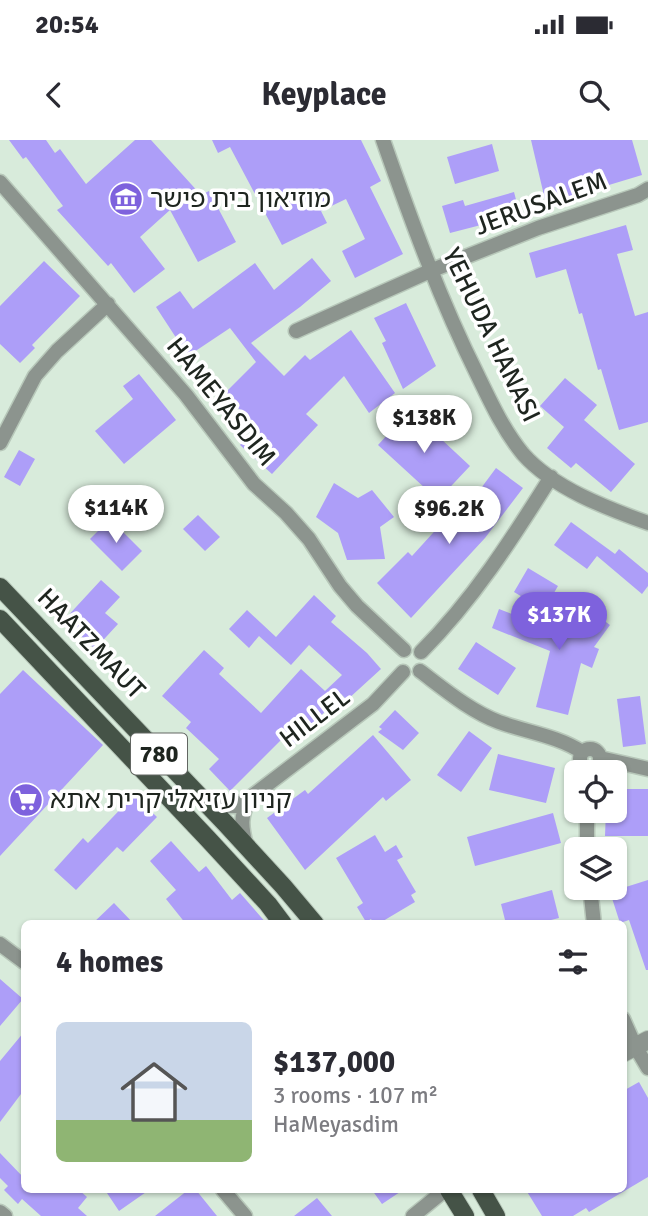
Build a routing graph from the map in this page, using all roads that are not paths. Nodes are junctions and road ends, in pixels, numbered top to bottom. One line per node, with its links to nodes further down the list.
1 (383, 140): 4 (street, YEHUDA HANASI)
2 (0, 182): 5 (street, HAMEYASDIM)
3 (648, 189): 4 (street, JERUSALEM)
4 (430, 271): 6 (street, JERUSALEM); 8 (street, YEHUDA HANASI)
5 (108, 304): 7 (street); 12 (street, HAMEYASDIM)
6 (296, 331)
7 (0, 443)
8 (551, 477): 9 (street, YEHUDA HANASI); 13 (street)
9 (648, 523)
10 (0, 587): 21 (main road, HAATZMAUT / 780)
11 (0, 619): 24 (main road, HAATZMAUT / 780)
12 (404, 650): 13 (street); 14 (street)
13 (421, 652): 15 (street)
14 (403, 671): 15 (street); 20 (street, HILLEL)
15 (420, 671): 16 (street)
16 (582, 752): 17 (street); 18 (street)
17 (600, 758): 19 (street)
18 (580, 760)
19 (648, 769)
20 (251, 797): 21 (street, HILLEL); 22 (street)
21 (209, 806): 22 (main road, HAATZMAUT / 780)
22 (247, 846): 25 (main road, HAATZMAUT / 780)
23 (591, 900): 26 (street)
24 (280, 920)
25 (312, 920)
26 (594, 920)
27 (0, 944): 28 (street)
28 (21, 960)
29 (627, 1028): 30 (street)
30 (635, 1047): 31 (street)
31 (648, 1068)
32 (226, 1193): 39 (street)
33 (443, 1193): 40 (street)
34 (449, 1193): 41 (main road)
35 (483, 1193): 42 (main road)
36 (497, 1193): 42 (main road)
37 (0, 1212): 38 (street)
38 (5, 1216)
39 (245, 1216)
40 (413, 1216)
41 (465, 1216)
42 (497, 1216)

